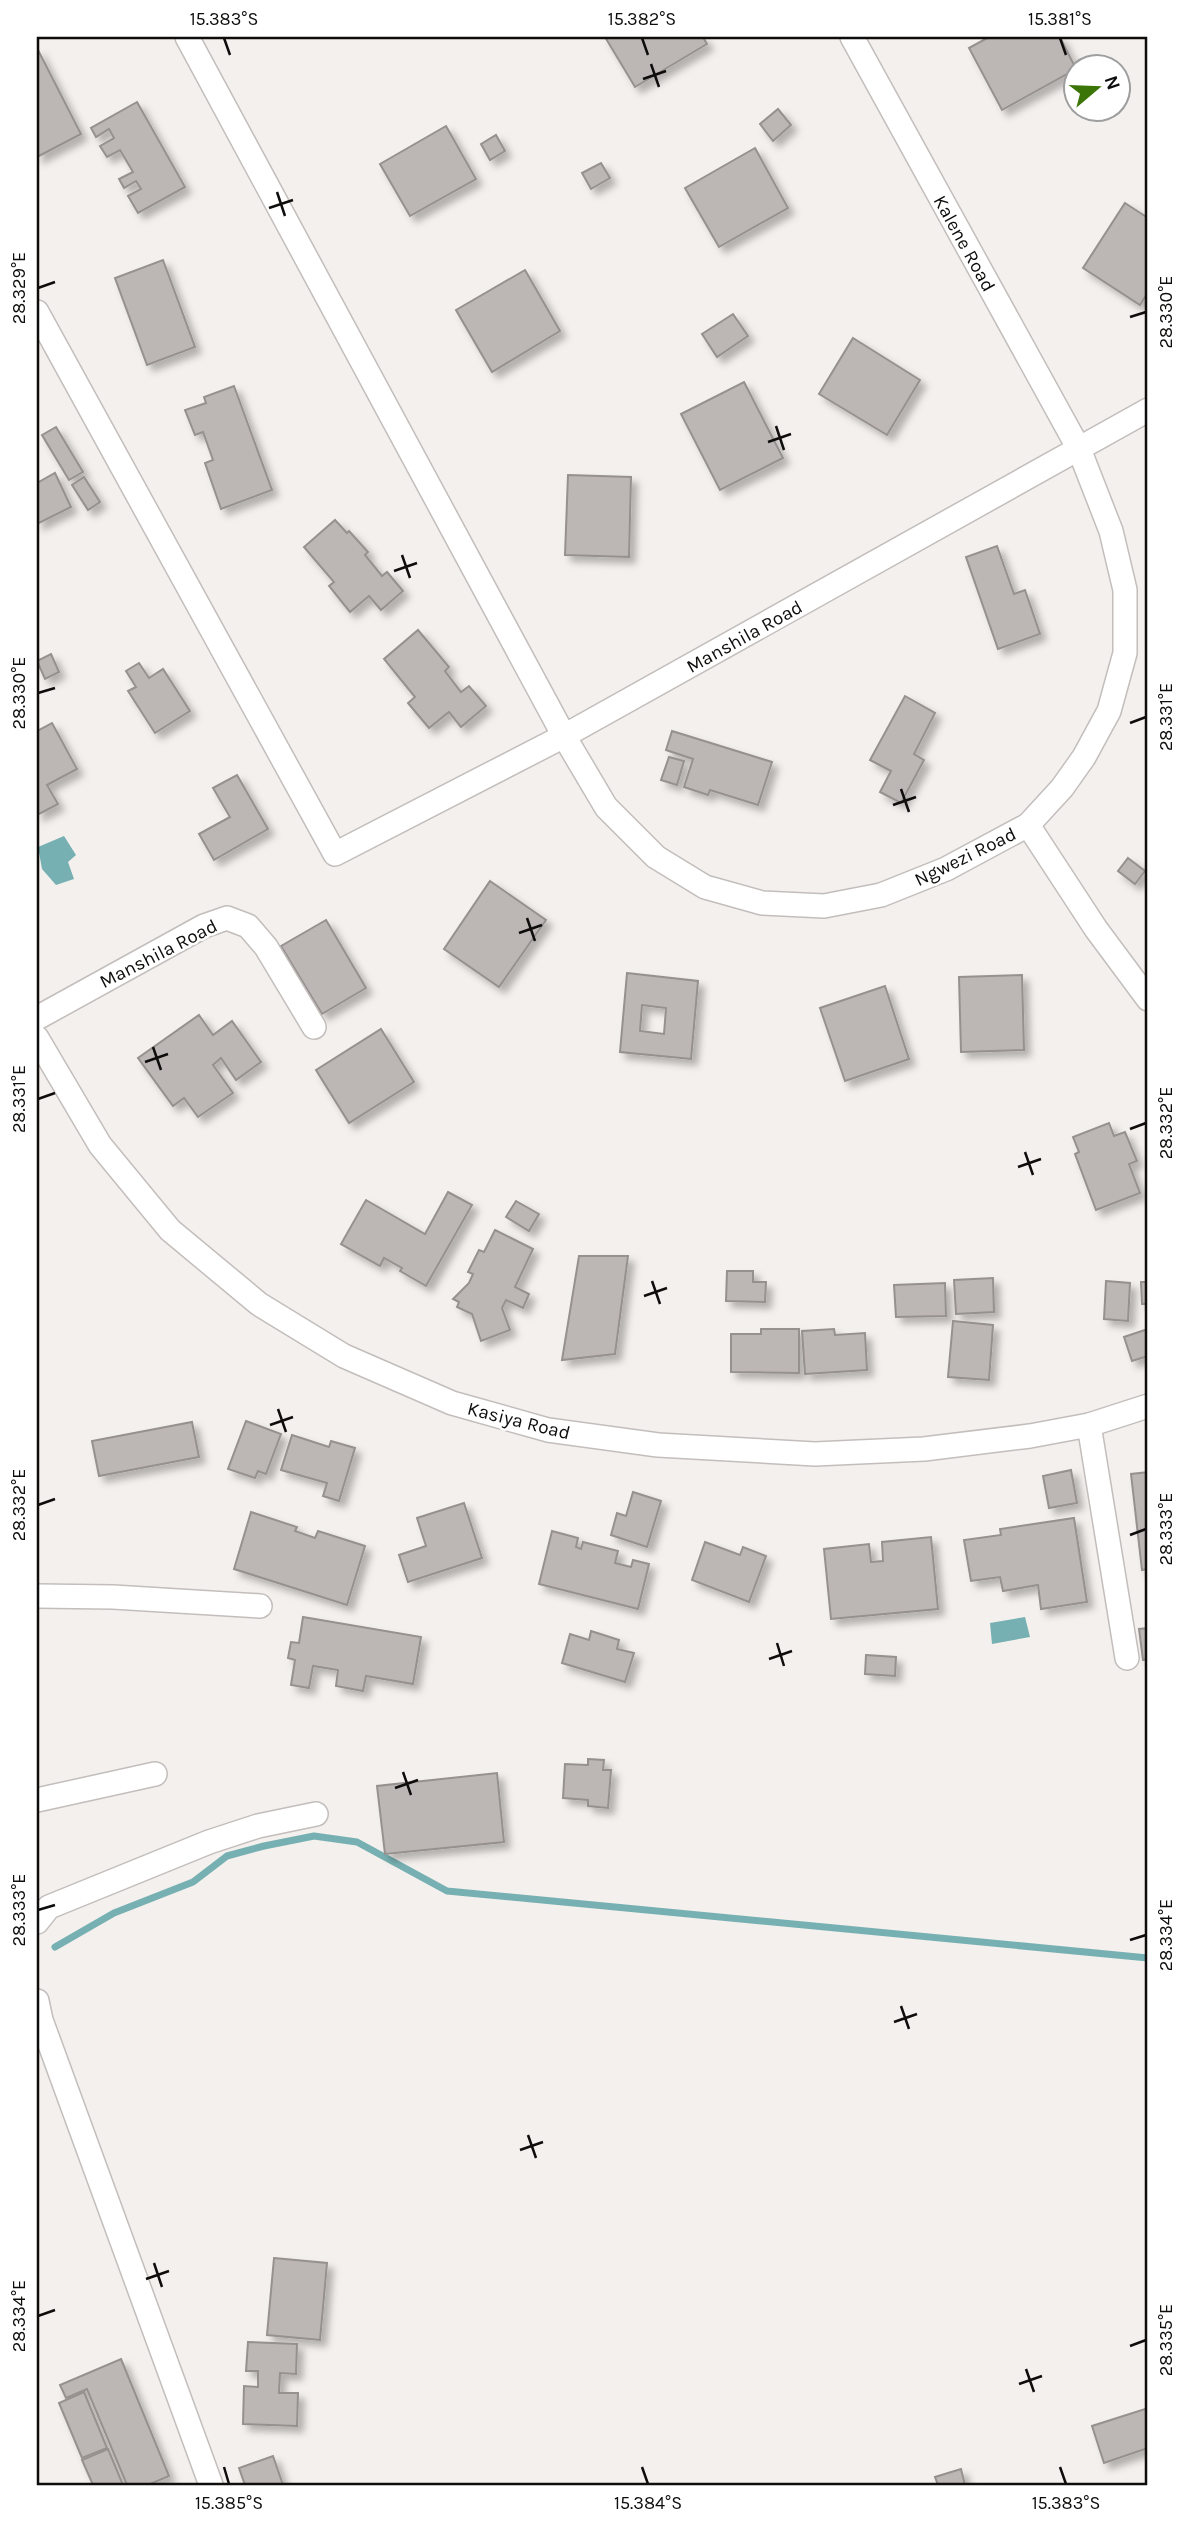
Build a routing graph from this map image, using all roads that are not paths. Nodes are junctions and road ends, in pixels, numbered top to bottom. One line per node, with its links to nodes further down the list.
1 (187, 37): 6 (street, Ngwezi Road)
2 (852, 37): 5 (street, Kalene Road)
3 (37, 312): 6 (street, Manshila Road)
4 (1148, 410): 5 (street, Manshila Road)
5 (1079, 449): 6 (street, Manshila Road); 7 (street, Ngwezi Road)
6 (564, 736): 7 (street, Ngwezi Road)
7 (1028, 825): 8 (street)
8 (1148, 999)
9 (37, 1018): 10 (street, Manshila Road)
10 (314, 1027)
11 (37, 1038): 13 (street, Kasiya Road)
12 (1148, 1406): 13 (street, Kasiya Road)
13 (1089, 1425): 16 (street)
14 (37, 1596): 15 (street)
15 (260, 1606)
16 (1127, 1658)
17 (155, 1774): 18 (street)
18 (37, 1800)
19 (316, 1814): 20 (street)
20 (37, 1922)
21 (37, 2001): 22 (street)
22 (211, 2485)

